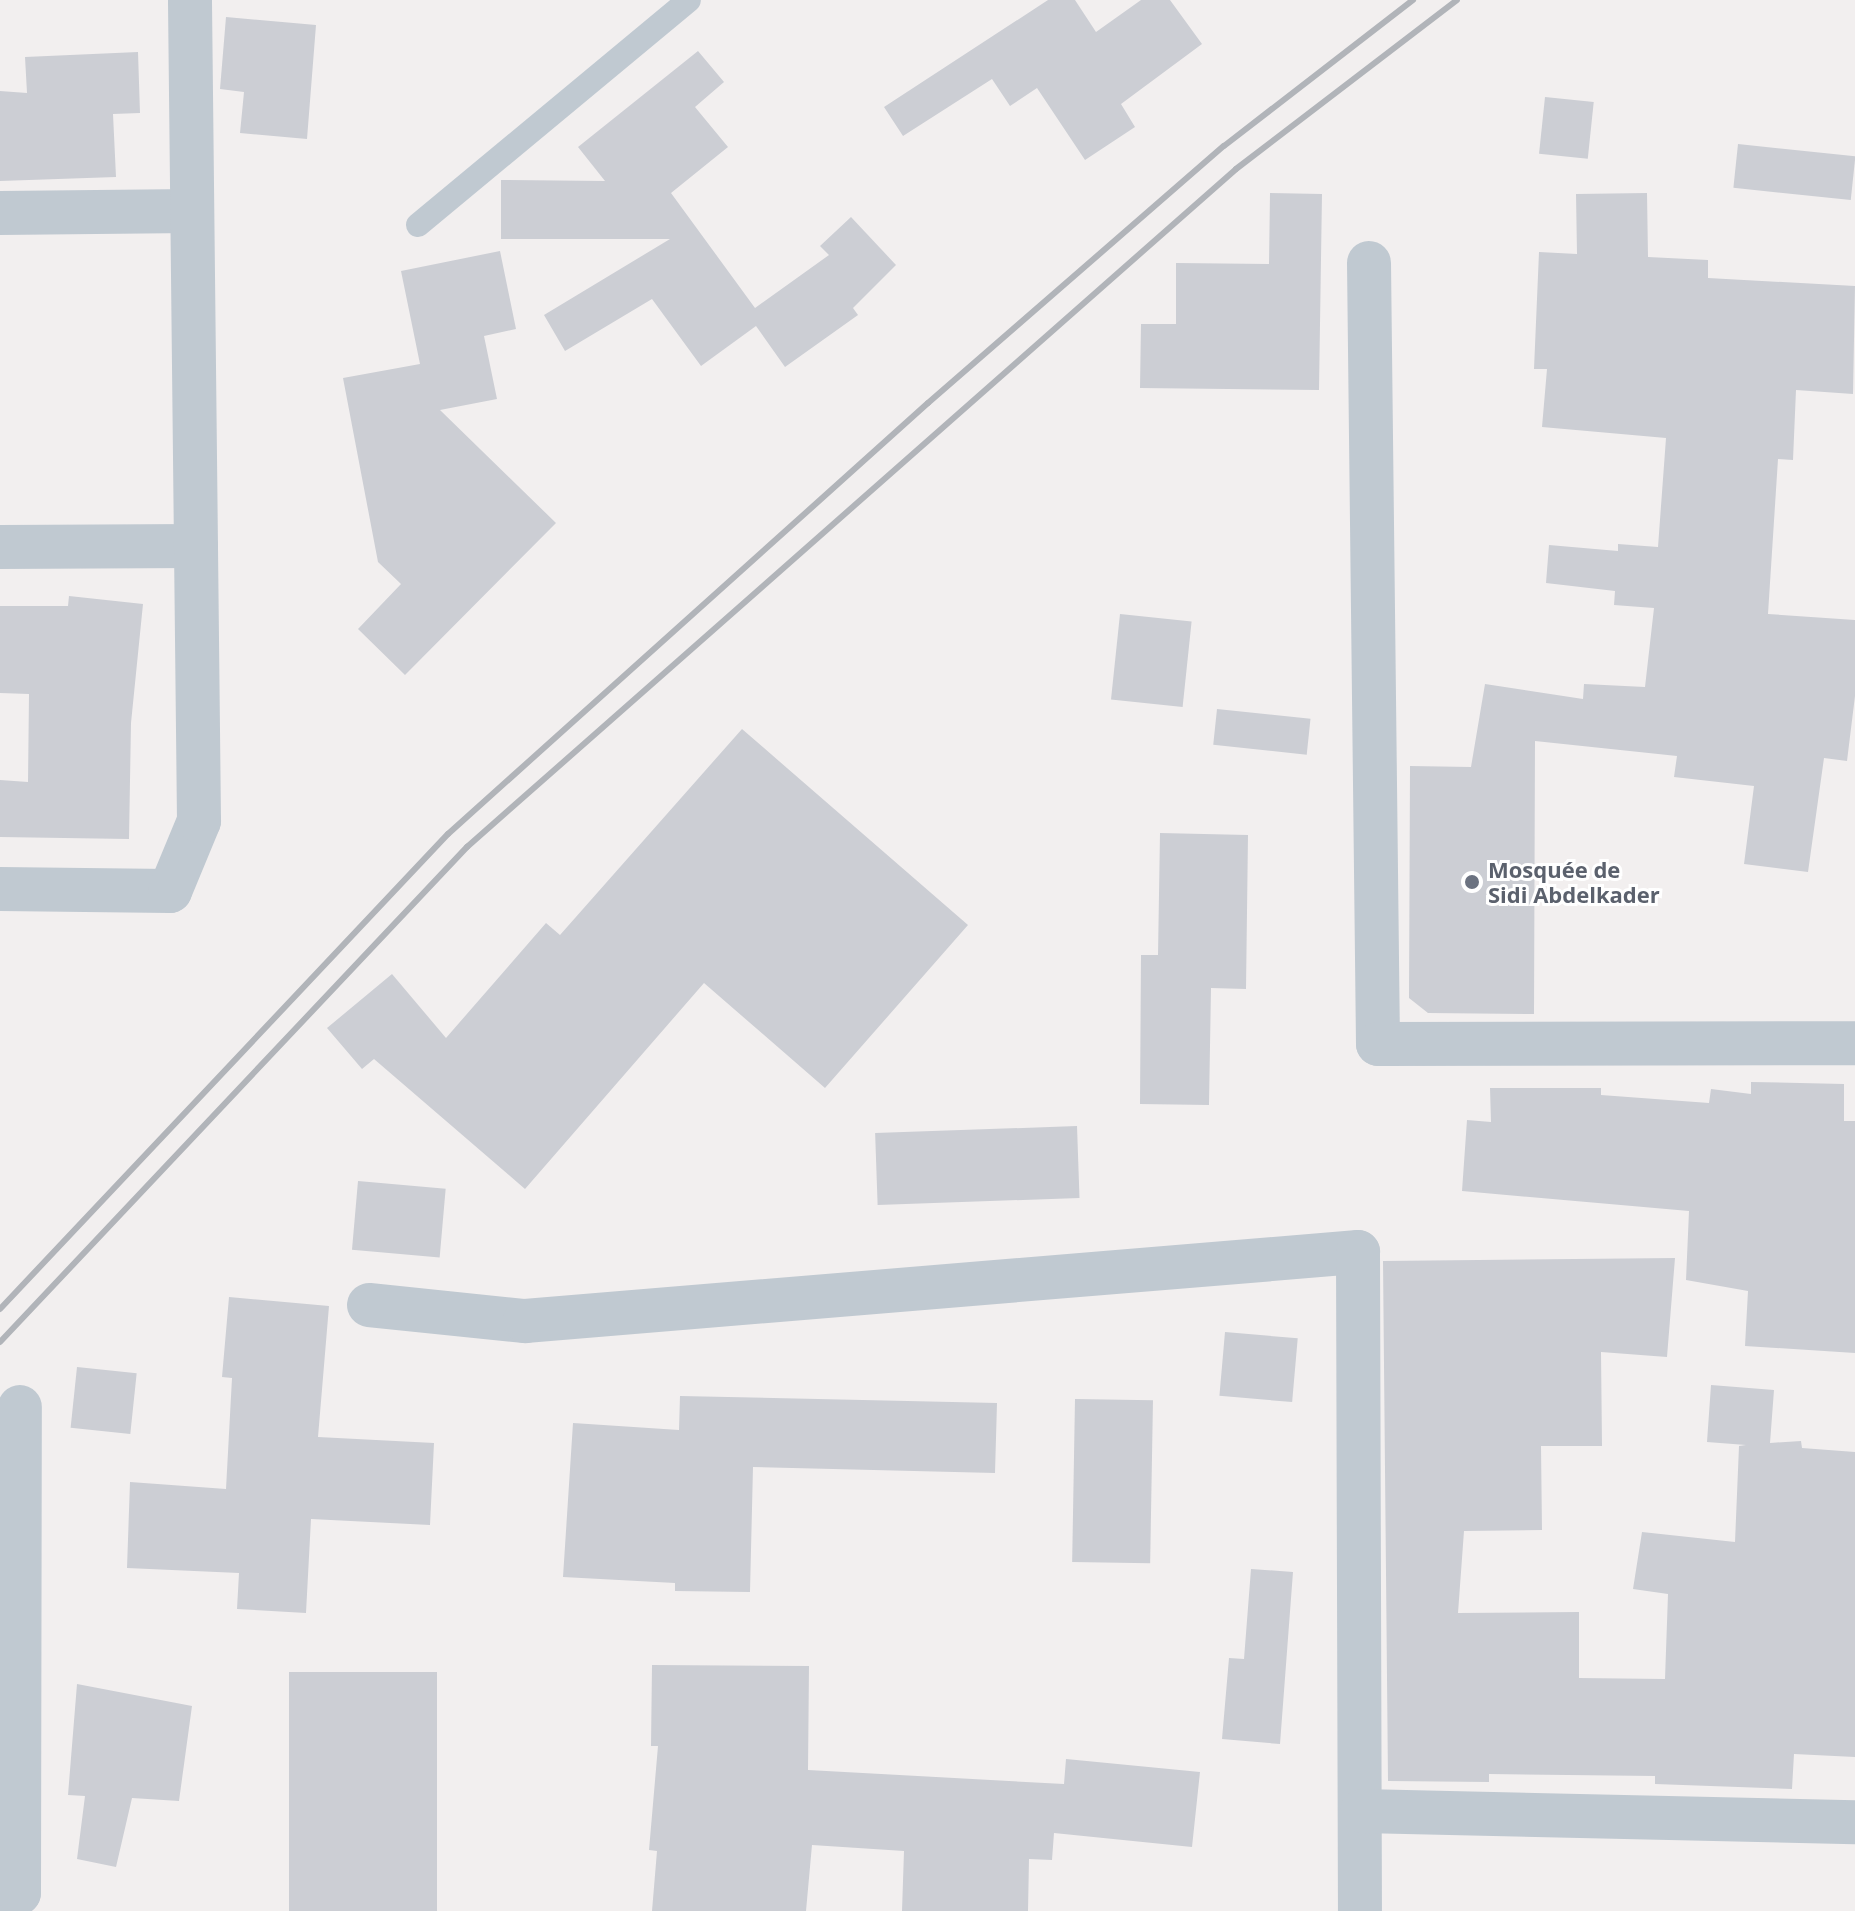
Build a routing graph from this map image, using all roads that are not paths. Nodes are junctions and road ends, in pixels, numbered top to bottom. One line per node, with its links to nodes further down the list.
1 (190, 0): 3 (street)
2 (689, 0): 5 (lane)
3 (192, 211): 4 (street); 7 (street)
4 (0, 213)
5 (418, 225)
6 (1369, 263): 10 (street)
7 (196, 546): 8 (street); 9 (street)
8 (0, 547)
9 (0, 889)
10 (1855, 1043)
11 (369, 1305): 13 (street)
12 (20, 1407): 15 (street)
13 (1362, 1811): 14 (street); 16 (street)
14 (1855, 1822)
15 (0, 1895)
16 (1360, 1911)

